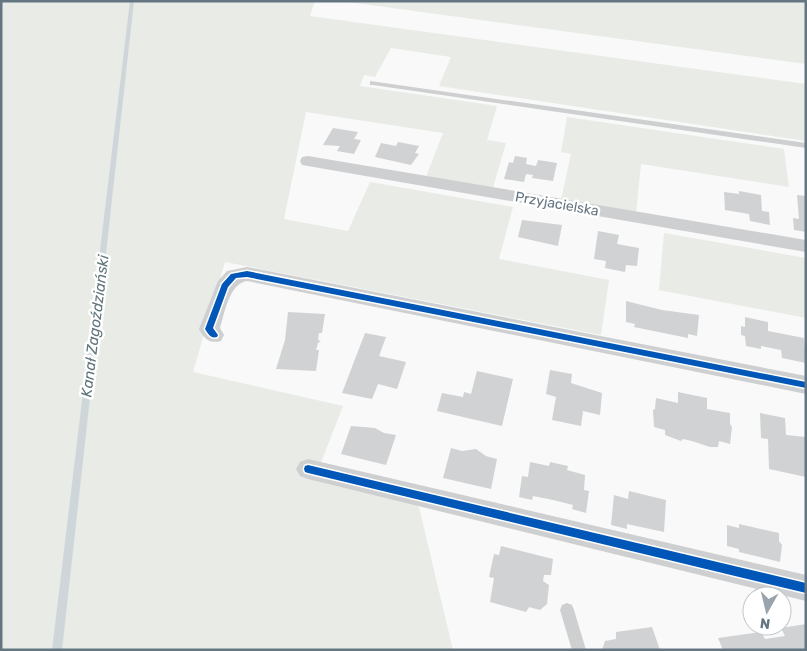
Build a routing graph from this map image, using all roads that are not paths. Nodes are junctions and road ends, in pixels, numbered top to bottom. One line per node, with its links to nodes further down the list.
1 (373, 83): 2 (lane)
2 (806, 146)
3 (308, 161): 4 (street, Przyjacielska)
4 (806, 246)
5 (214, 334): 6 (street)
6 (806, 385)
7 (308, 469): 8 (street)
8 (806, 588)
9 (567, 610): 10 (lane)
10 (579, 650)

